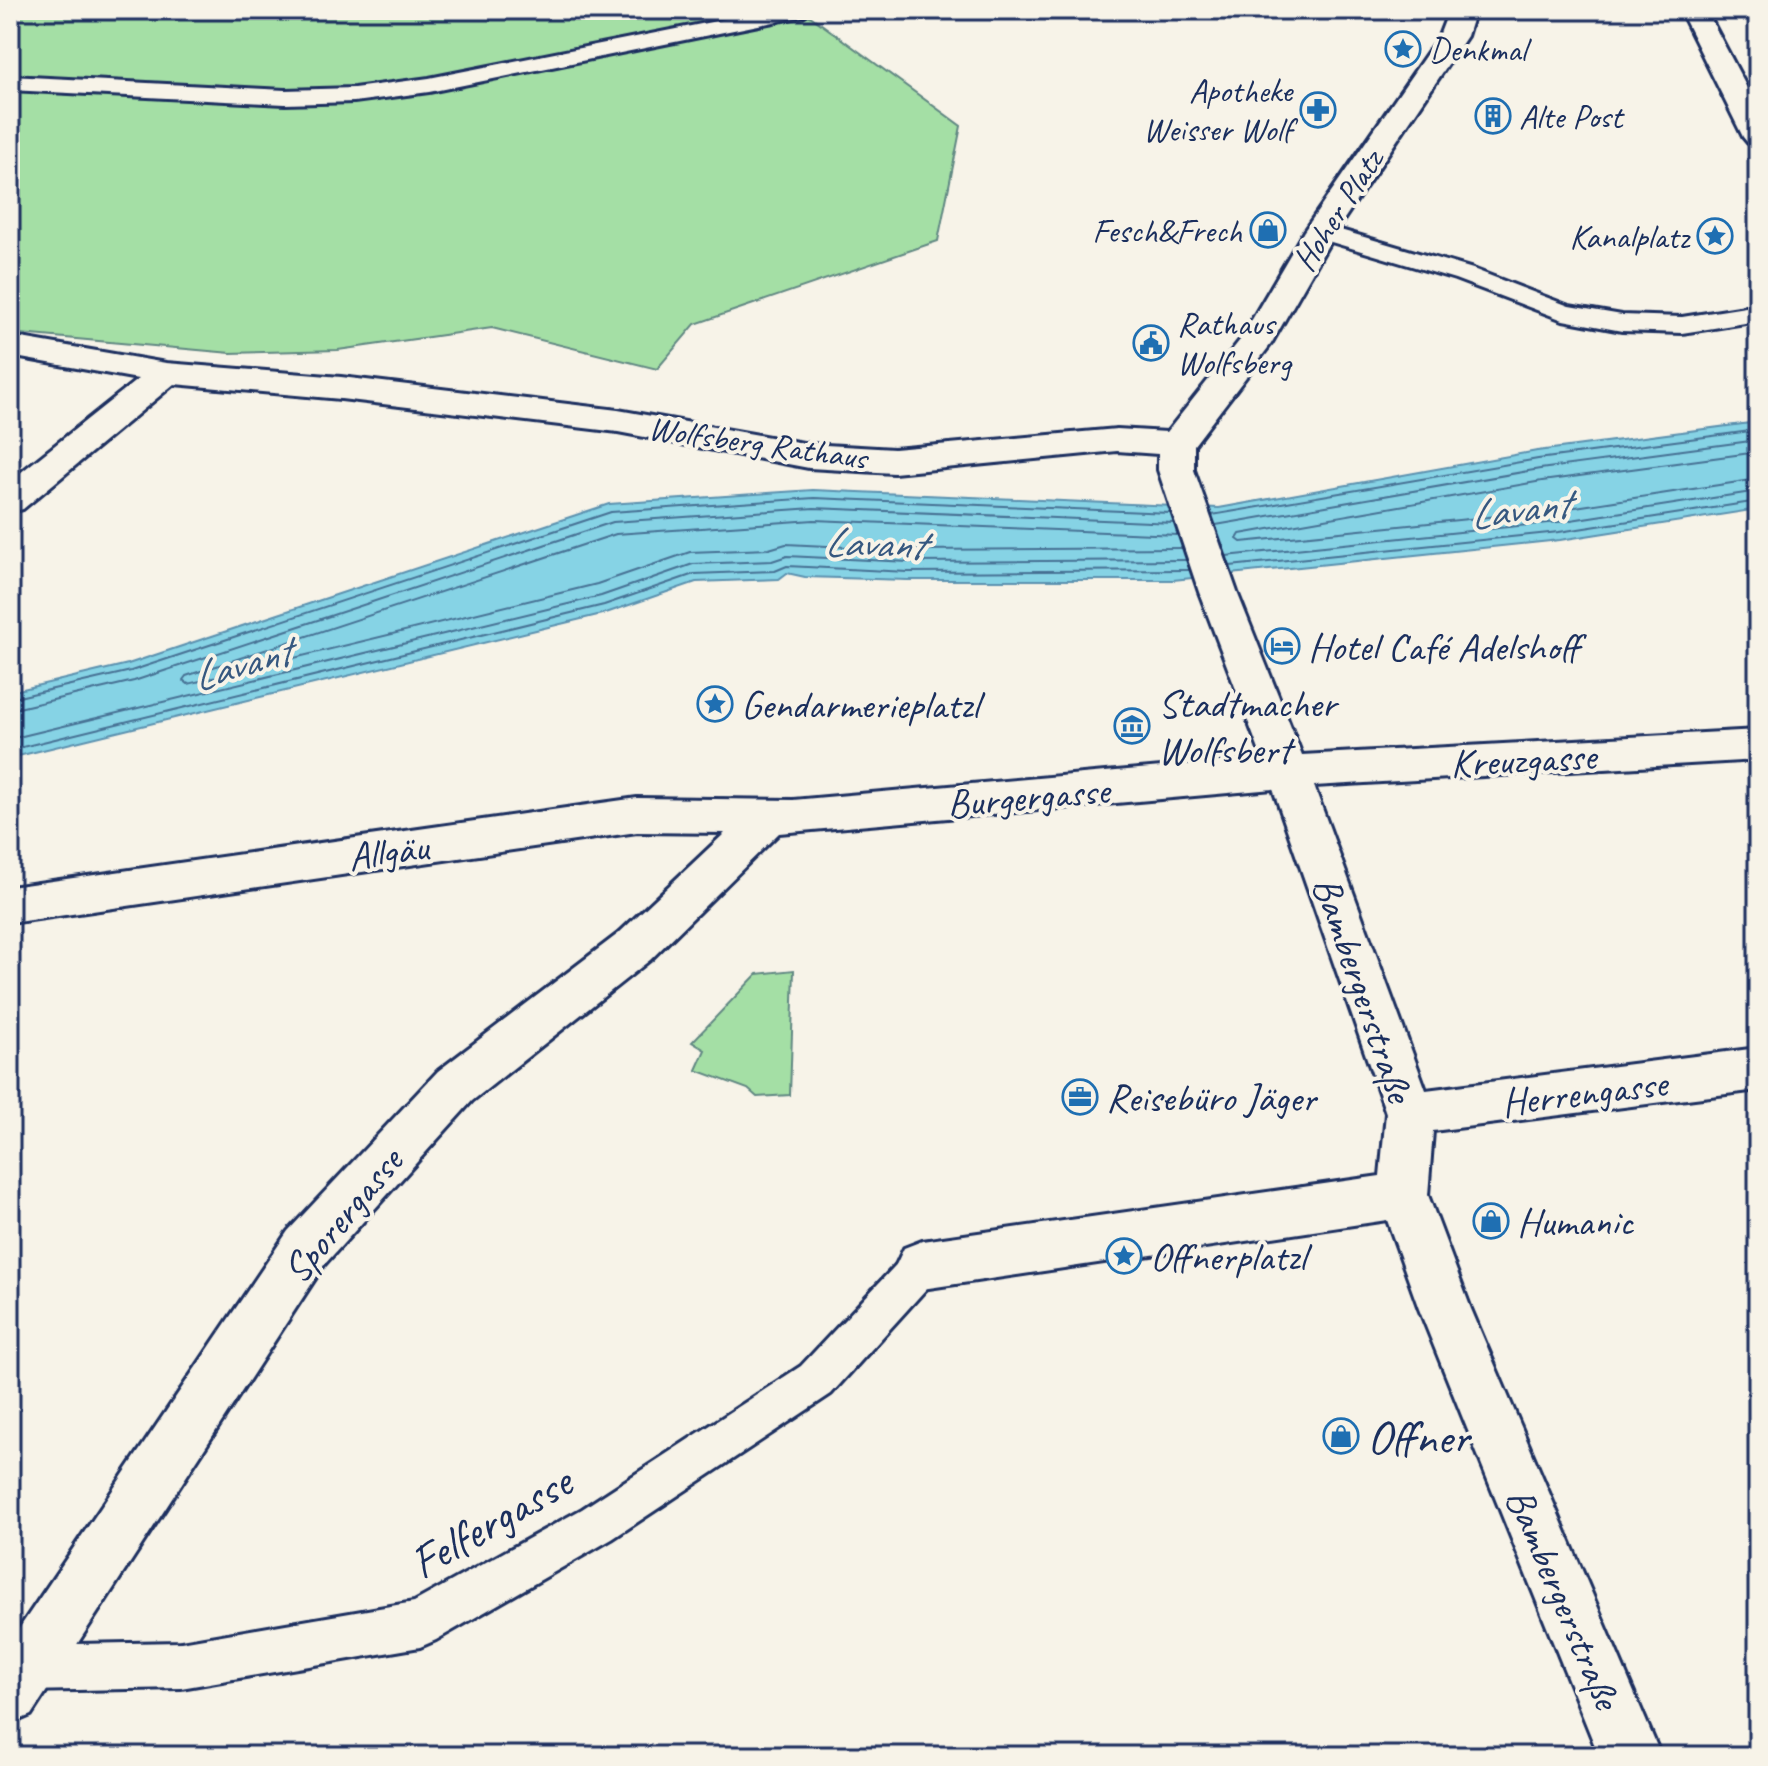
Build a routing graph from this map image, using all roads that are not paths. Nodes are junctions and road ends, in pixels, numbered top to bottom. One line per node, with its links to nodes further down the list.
1 (803, 10): 4 (lane)
2 (1462, 10): 6 (street, Hoher Platz)
3 (1693, 10): 5 (street)
4 (10, 83)
5 (1758, 137)
6 (1320, 231): 7 (lane); 10 (street, Hoher Platz)
7 (1758, 313)
8 (10, 346): 9 (street, Wolfsberg Rathaus)
9 (166, 373): 10 (street, Wolfsberg Rathaus); 11 (street)
10 (1176, 444): 13 (street, Bambergerstraße)
11 (10, 500)
12 (1758, 745): 13 (street, Kreuzgasse)
13 (1288, 772): 14 (street, Burgergasse); 17 (street, Bambergerstraße)
14 (767, 819): 15 (street, Allgäu); 20 (street, Sporergasse)
15 (10, 905)
16 (1758, 1069): 17 (street, Herrengasse)
17 (1410, 1113): 18 (street, Bambergerstraße)
18 (1403, 1195): 19 (street); 21 (street, Bambergerstraße)
19 (922, 1265): 20 (lane, Felfergasse)
20 (18, 1681)
21 (1630, 1756)

